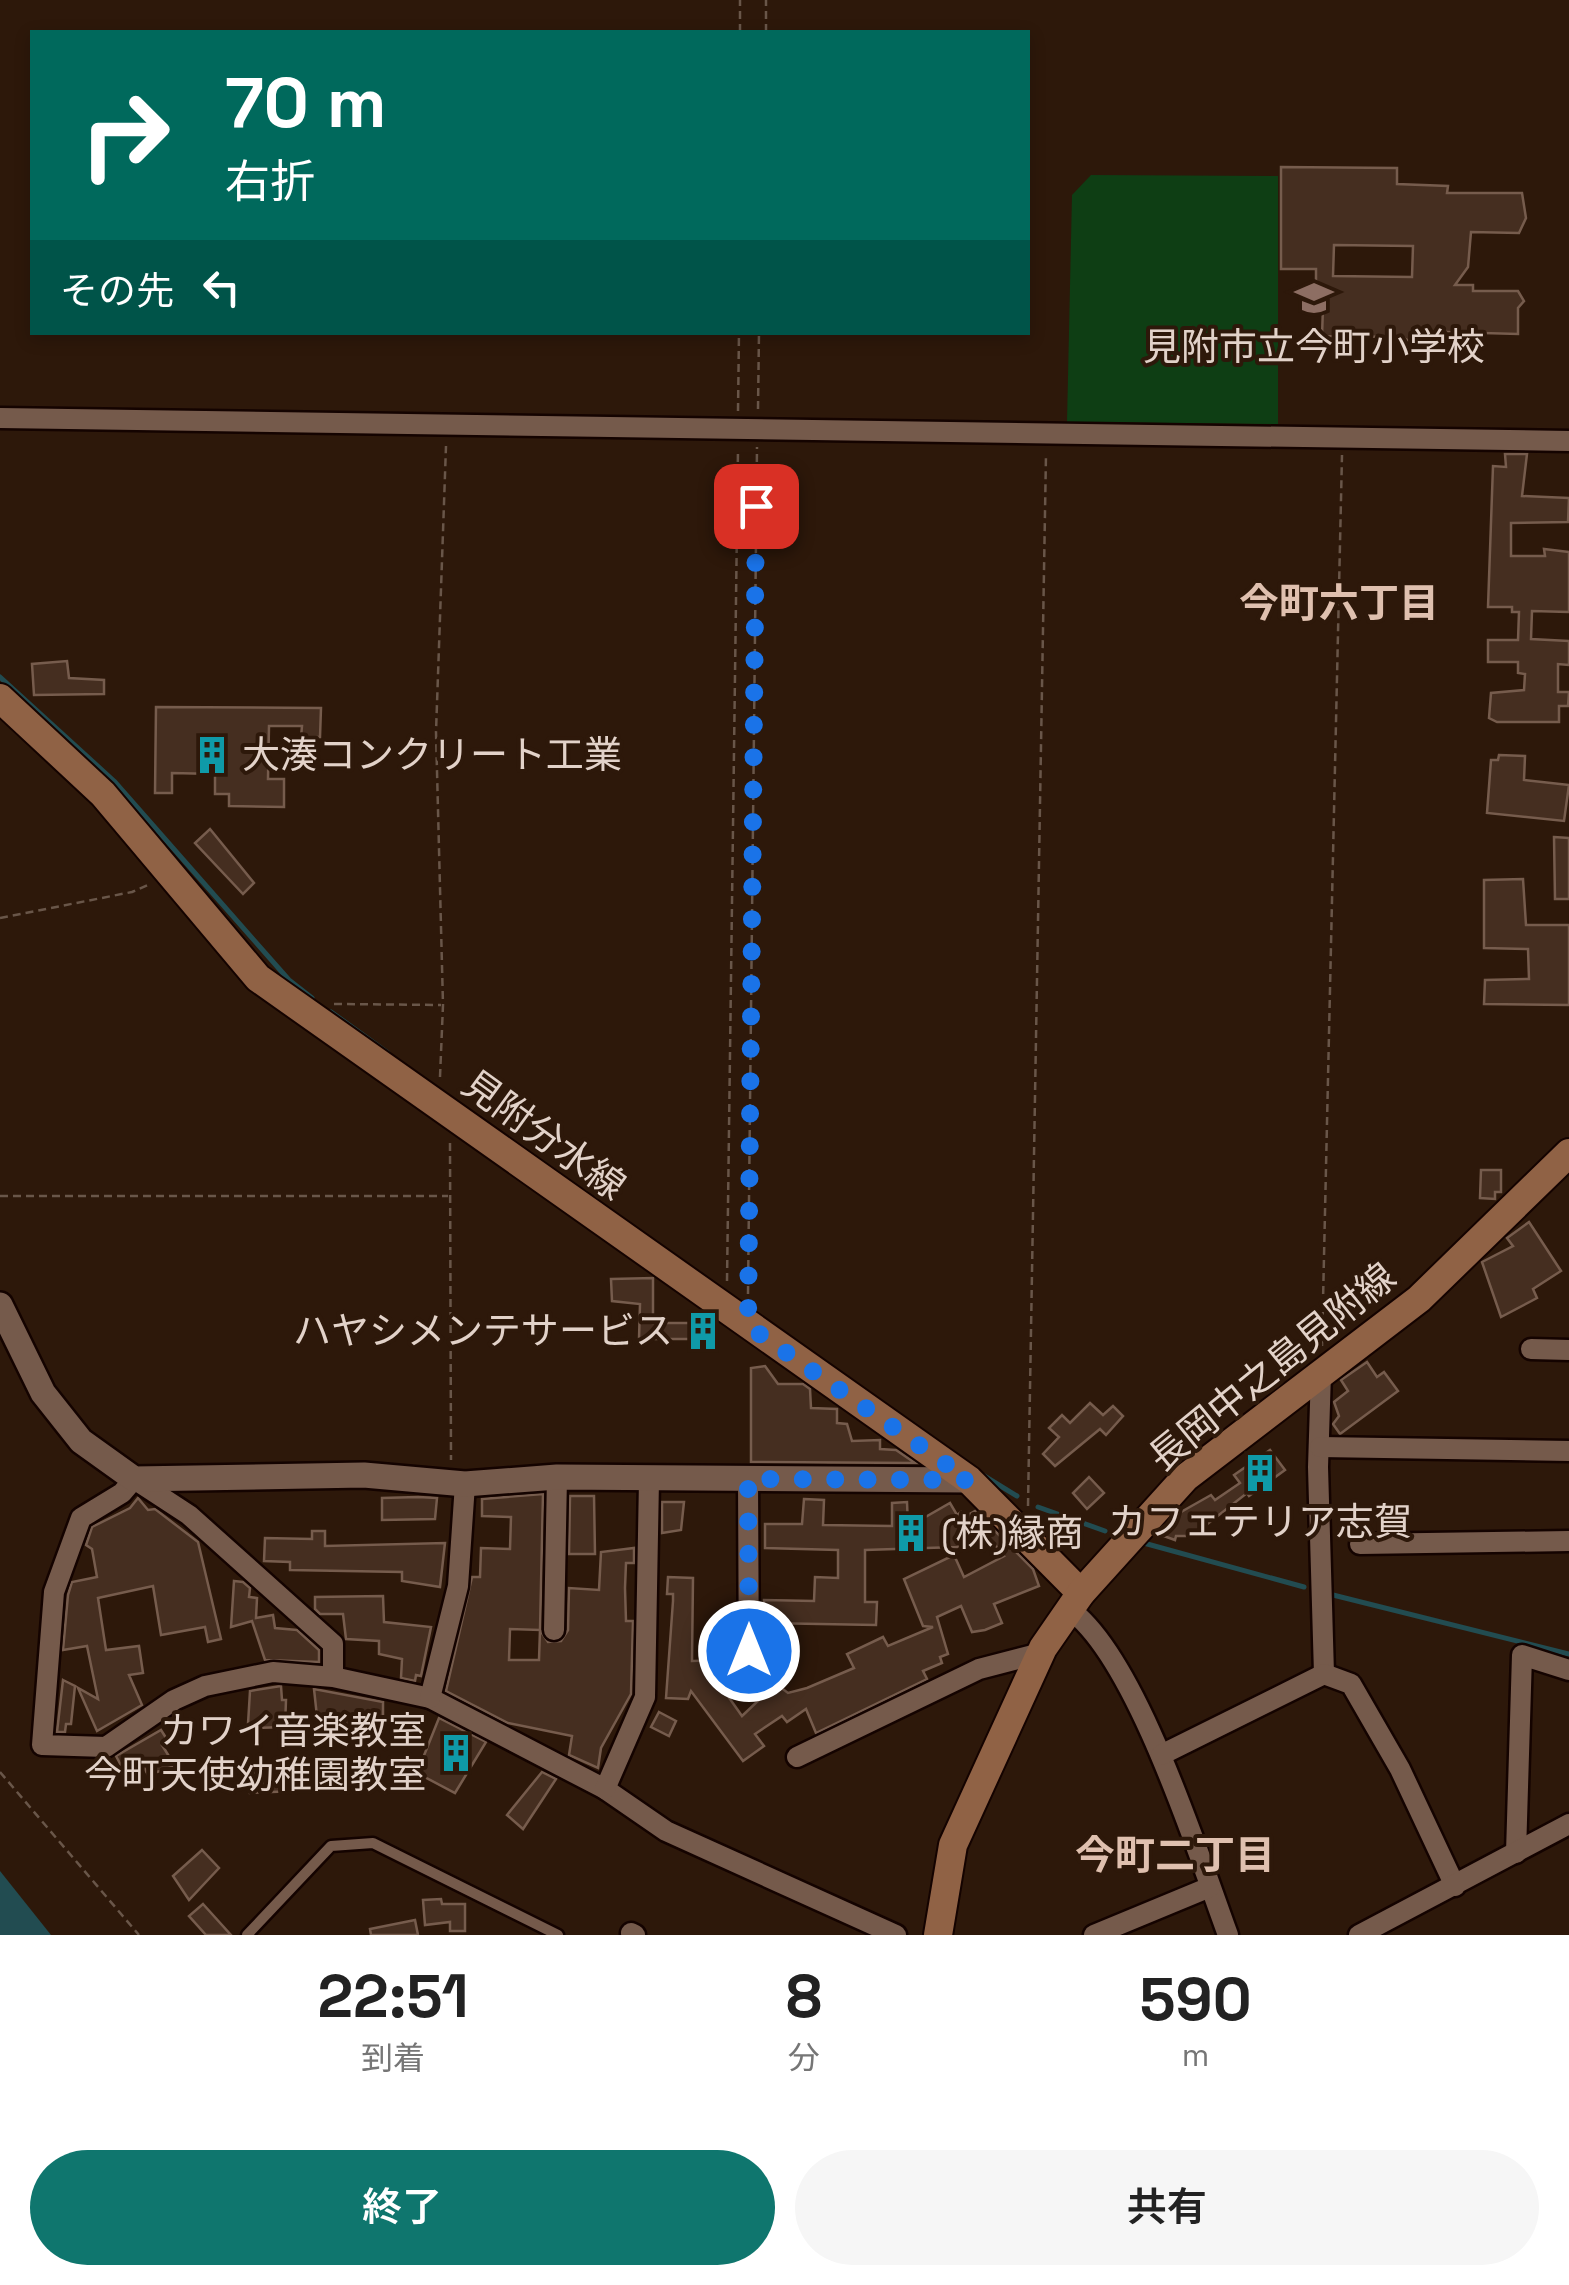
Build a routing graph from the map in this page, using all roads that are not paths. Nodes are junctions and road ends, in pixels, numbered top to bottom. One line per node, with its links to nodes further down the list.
1 (0, 418): 2 (street)
2 (1569, 440)
3 (0, 698): 15 (main road, 見附分水線)
4 (1569, 1153): 8 (main road, 長岡中之島見附線)
5 (0, 1306): 13 (street)
6 (1531, 1350): 7 (street)
7 (1569, 1350)
8 (1321, 1373): 9 (street); 19 (main road, 長岡中之島見附線)
9 (1320, 1447): 10 (street); 23 (street)
10 (1569, 1451)
11 (557, 1478): 14 (street); 16 (street); 20 (street)
12 (748, 1479): 14 (street); 15 (street); 25 (street)
13 (134, 1480): 16 (street); 24 (street); 24 (street)
14 (649, 1480): 29 (street)
15 (969, 1480): 19 (main road, 見附分水線)
16 (458, 1483): 26 (street)
17 (1569, 1542): 18 (street)
18 (1360, 1544)
19 (1075, 1600): 21 (main road, 長岡中之島見附線); 27 (street)
20 (554, 1630)
21 (1041, 1653): 28 (street); 37 (main road, 長岡中之島見附線)
22 (1569, 1670): 31 (street)
23 (1324, 1674): 27 (street); 33 (street)
24 (332, 1677): 26 (street)
25 (749, 1686)
26 (430, 1698): 29 (street)
27 (1161, 1755): 32 (street)
28 (798, 1757)
29 (604, 1789): 36 (street)
30 (1569, 1824): 31 (street)
31 (1516, 1853): 33 (street)
32 (1210, 1886): 38 (street); 39 (street)
33 (1455, 1886): 40 (street)
34 (247, 1935): 35 (lane)
35 (558, 1935)
36 (896, 1935)
37 (938, 1935)
38 (1094, 1935)
39 (1228, 1935)
40 (1359, 1935)

